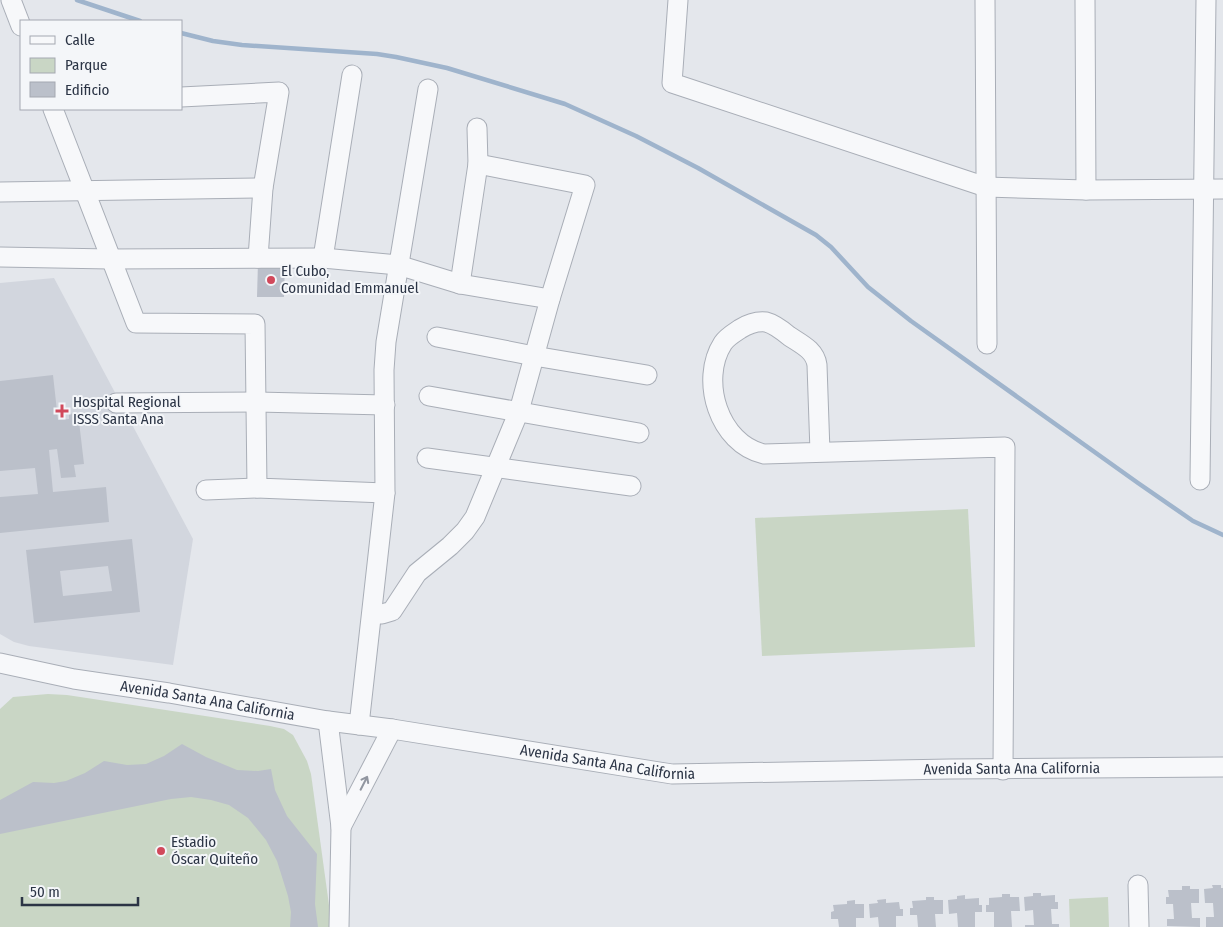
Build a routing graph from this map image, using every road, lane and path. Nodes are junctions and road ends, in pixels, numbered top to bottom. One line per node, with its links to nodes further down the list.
1 (11, 0): 6 (street)
2 (678, 0): 13 (street)
3 (985, 0): 13 (street)
4 (1085, 0): 18 (street)
5 (1206, 0): 15 (street)
6 (20, 23)
7 (352, 74): 22 (street)
8 (428, 89): 24 (street)
9 (182, 96): 14 (street)
10 (53, 110): 17 (street)
11 (477, 128): 12 (street)
12 (478, 164): 25 (street); 26 (street)
13 (986, 187): 18 (street); 28 (street)
14 (263, 188): 17 (street); 21 (street)
15 (1204, 189): 16 (street); 18 (street); 40 (street)
16 (1223, 189)
17 (84, 190): 19 (street); 23 (street)
18 (1086, 190)
19 (0, 192)
20 (0, 257): 23 (street)
21 (258, 258): 22 (street); 23 (street)
22 (323, 258): 24 (street)
23 (110, 259): 32 (street)
24 (398, 265): 25 (street); 34 (street)
25 (460, 284): 26 (street)
26 (550, 299): 29 (street)
27 (437, 337): 29 (street)
28 (987, 344)
29 (534, 356): 30 (street); 35 (street)
30 (647, 375)
31 (429, 396): 35 (street)
32 (256, 402): 33 (street); 34 (street); 42 (street)
33 (116, 403)
34 (385, 405): 44 (street)
35 (519, 411): 36 (street); 39 (street)
36 (639, 432)
37 (820, 452): 37 (street); 51 (street)
38 (427, 458): 39 (street)
39 (495, 467): 41 (street); 45 (street)
40 (1200, 480)
41 (630, 486)
42 (256, 488): 43 (street); 44 (street)
43 (206, 490)
44 (385, 493): 45 (street)
45 (372, 614): 48 (street)
46 (0, 663): 47 (street, Avenida Santa Ana California)
47 (328, 721): 48 (street, Avenida Santa Ana California); 52 (street)
48 (359, 726): 49 (street, Avenida Santa Ana California)
49 (392, 729): 51 (street, Avenida Santa Ana California); 52 (street, one-way to 49)
50 (1223, 767): 51 (street, Avenida Santa Ana California)
51 (1003, 770)
52 (341, 827): 54 (street)
53 (1138, 885): 55 (street)
54 (340, 927)
55 (1139, 927)

